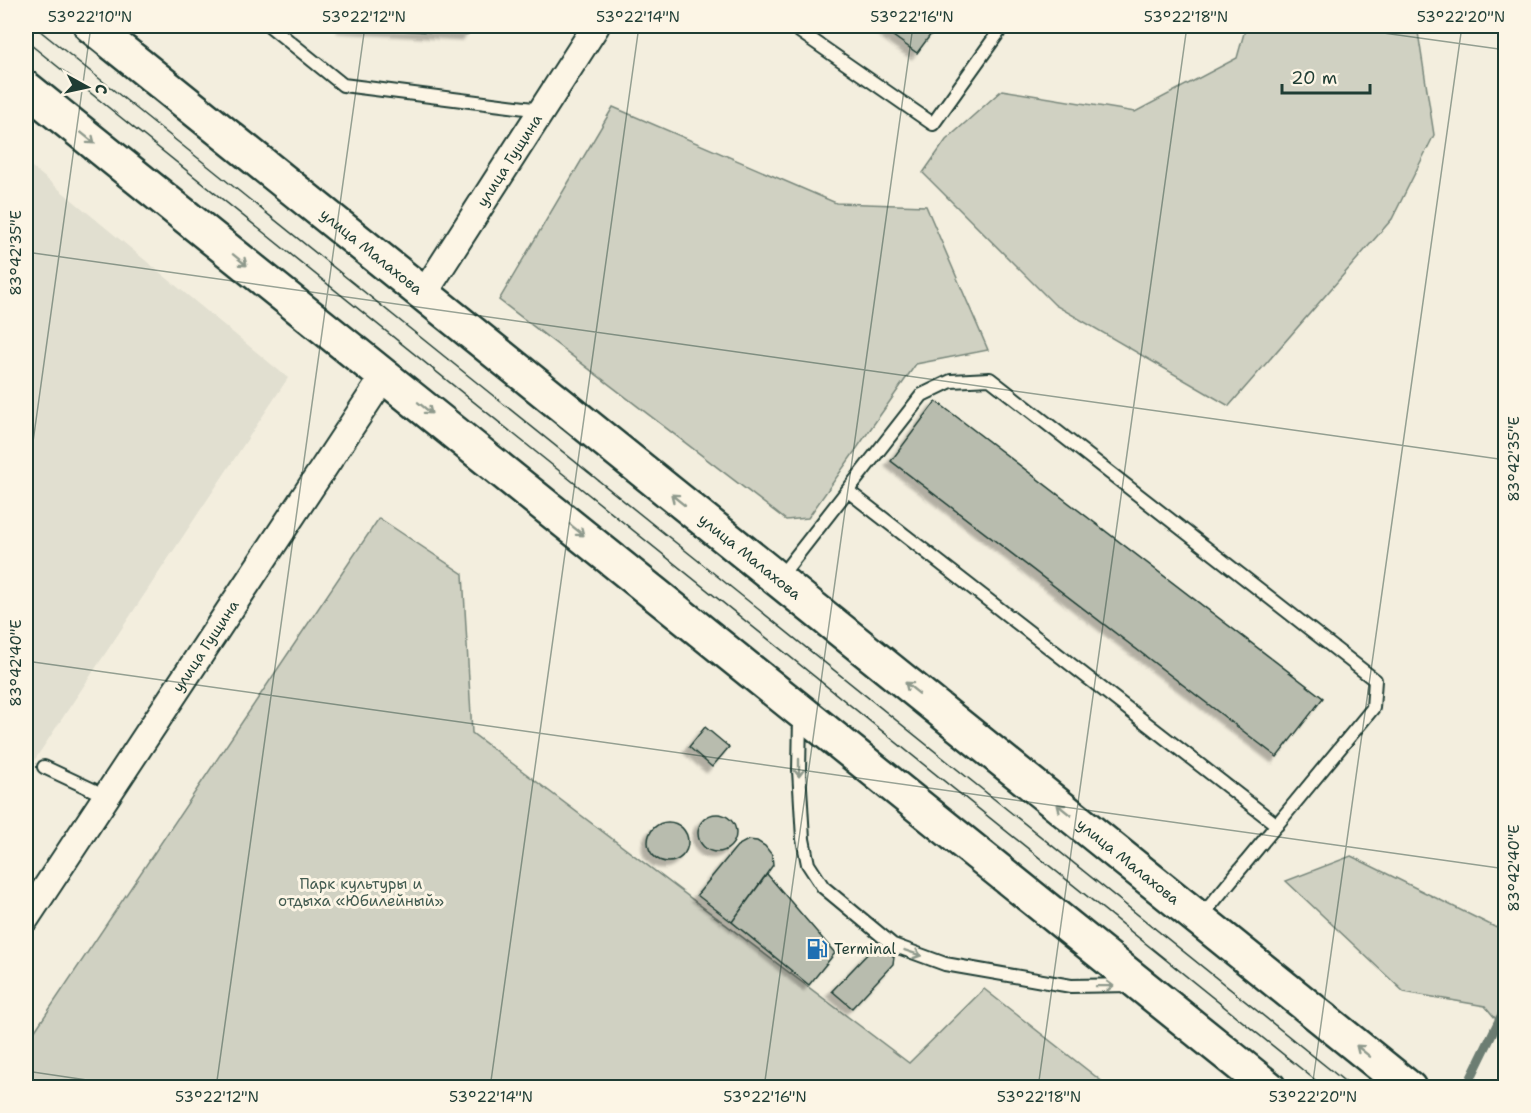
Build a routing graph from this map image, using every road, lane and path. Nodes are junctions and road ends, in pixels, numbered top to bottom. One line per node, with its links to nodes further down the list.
1 (91, 26): 8 (main road, улица Малахова)
2 (270, 26): 7 (lane)
3 (596, 26): 7 (street, улица Гущина)
4 (792, 26): 5 (lane)
5 (1003, 26)
6 (26, 88): 9 (main road, one-way to 9)
7 (541, 110): 8 (street, улица Гущина)
8 (423, 295): 11 (main road, улица Малахова, one-way to 8)
9 (385, 375): 12 (main road, one-way to 12); 14 (street, улица Гущина)
10 (848, 491): 11 (lane); 15 (lane); 15 (lane)
11 (778, 580): 17 (main road, улица Малахова, one-way to 11)
12 (800, 710): 18 (main road); 18 (lane, one-way to 18)
13 (44, 767): 14 (lane)
14 (106, 796): 16 (street, улица Гущина)
15 (1277, 825): 17 (lane)
16 (26, 918)
17 (1199, 919): 20 (main road, улица Малахова, one-way to 17)
18 (1142, 985): 19 (main road)
19 (1269, 1088)
20 (1409, 1088)

